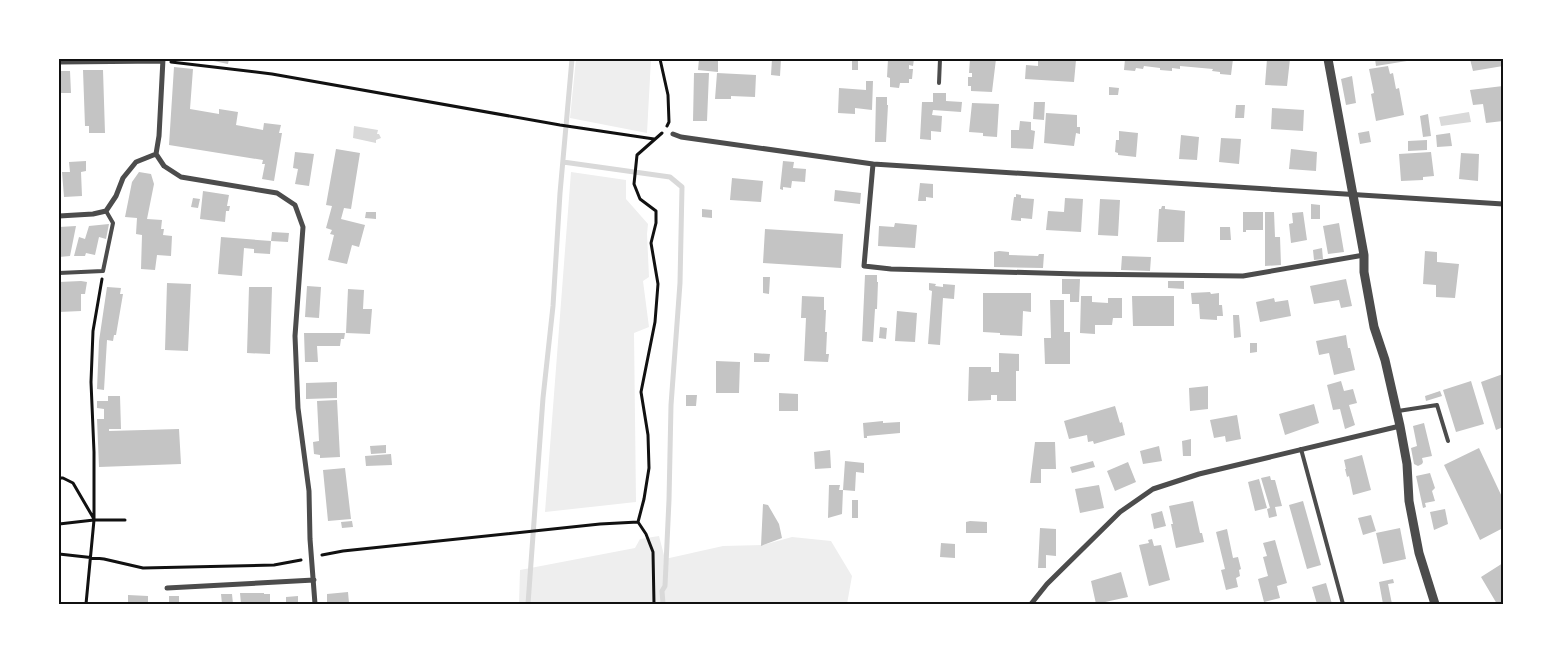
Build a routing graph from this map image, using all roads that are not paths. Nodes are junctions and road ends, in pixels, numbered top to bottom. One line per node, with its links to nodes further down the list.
1 (940, 59): 5 (lane)
2 (1328, 59): 9 (street)
3 (163, 60): 4 (street); 7 (street)
4 (59, 62)
5 (939, 83)
6 (673, 134): 8 (street)
7 (156, 154): 11 (street); 19 (street)
8 (873, 164): 9 (street); 13 (street)
9 (1354, 195): 10 (street); 13 (street)
10 (1503, 204)
11 (106, 212): 12 (street); 14 (lane)
12 (59, 216)
13 (1364, 255): 15 (street)
14 (59, 273)
15 (1396, 411): 16 (street); 17 (lane)
16 (1400, 426): 18 (street); 24 (street)
17 (1448, 441)
18 (1301, 448): 22 (street); 23 (lane)
19 (314, 580): 20 (street); 21 (street)
20 (168, 588)
21 (316, 604)
22 (1031, 604)
23 (1343, 604)
24 (1435, 604)

